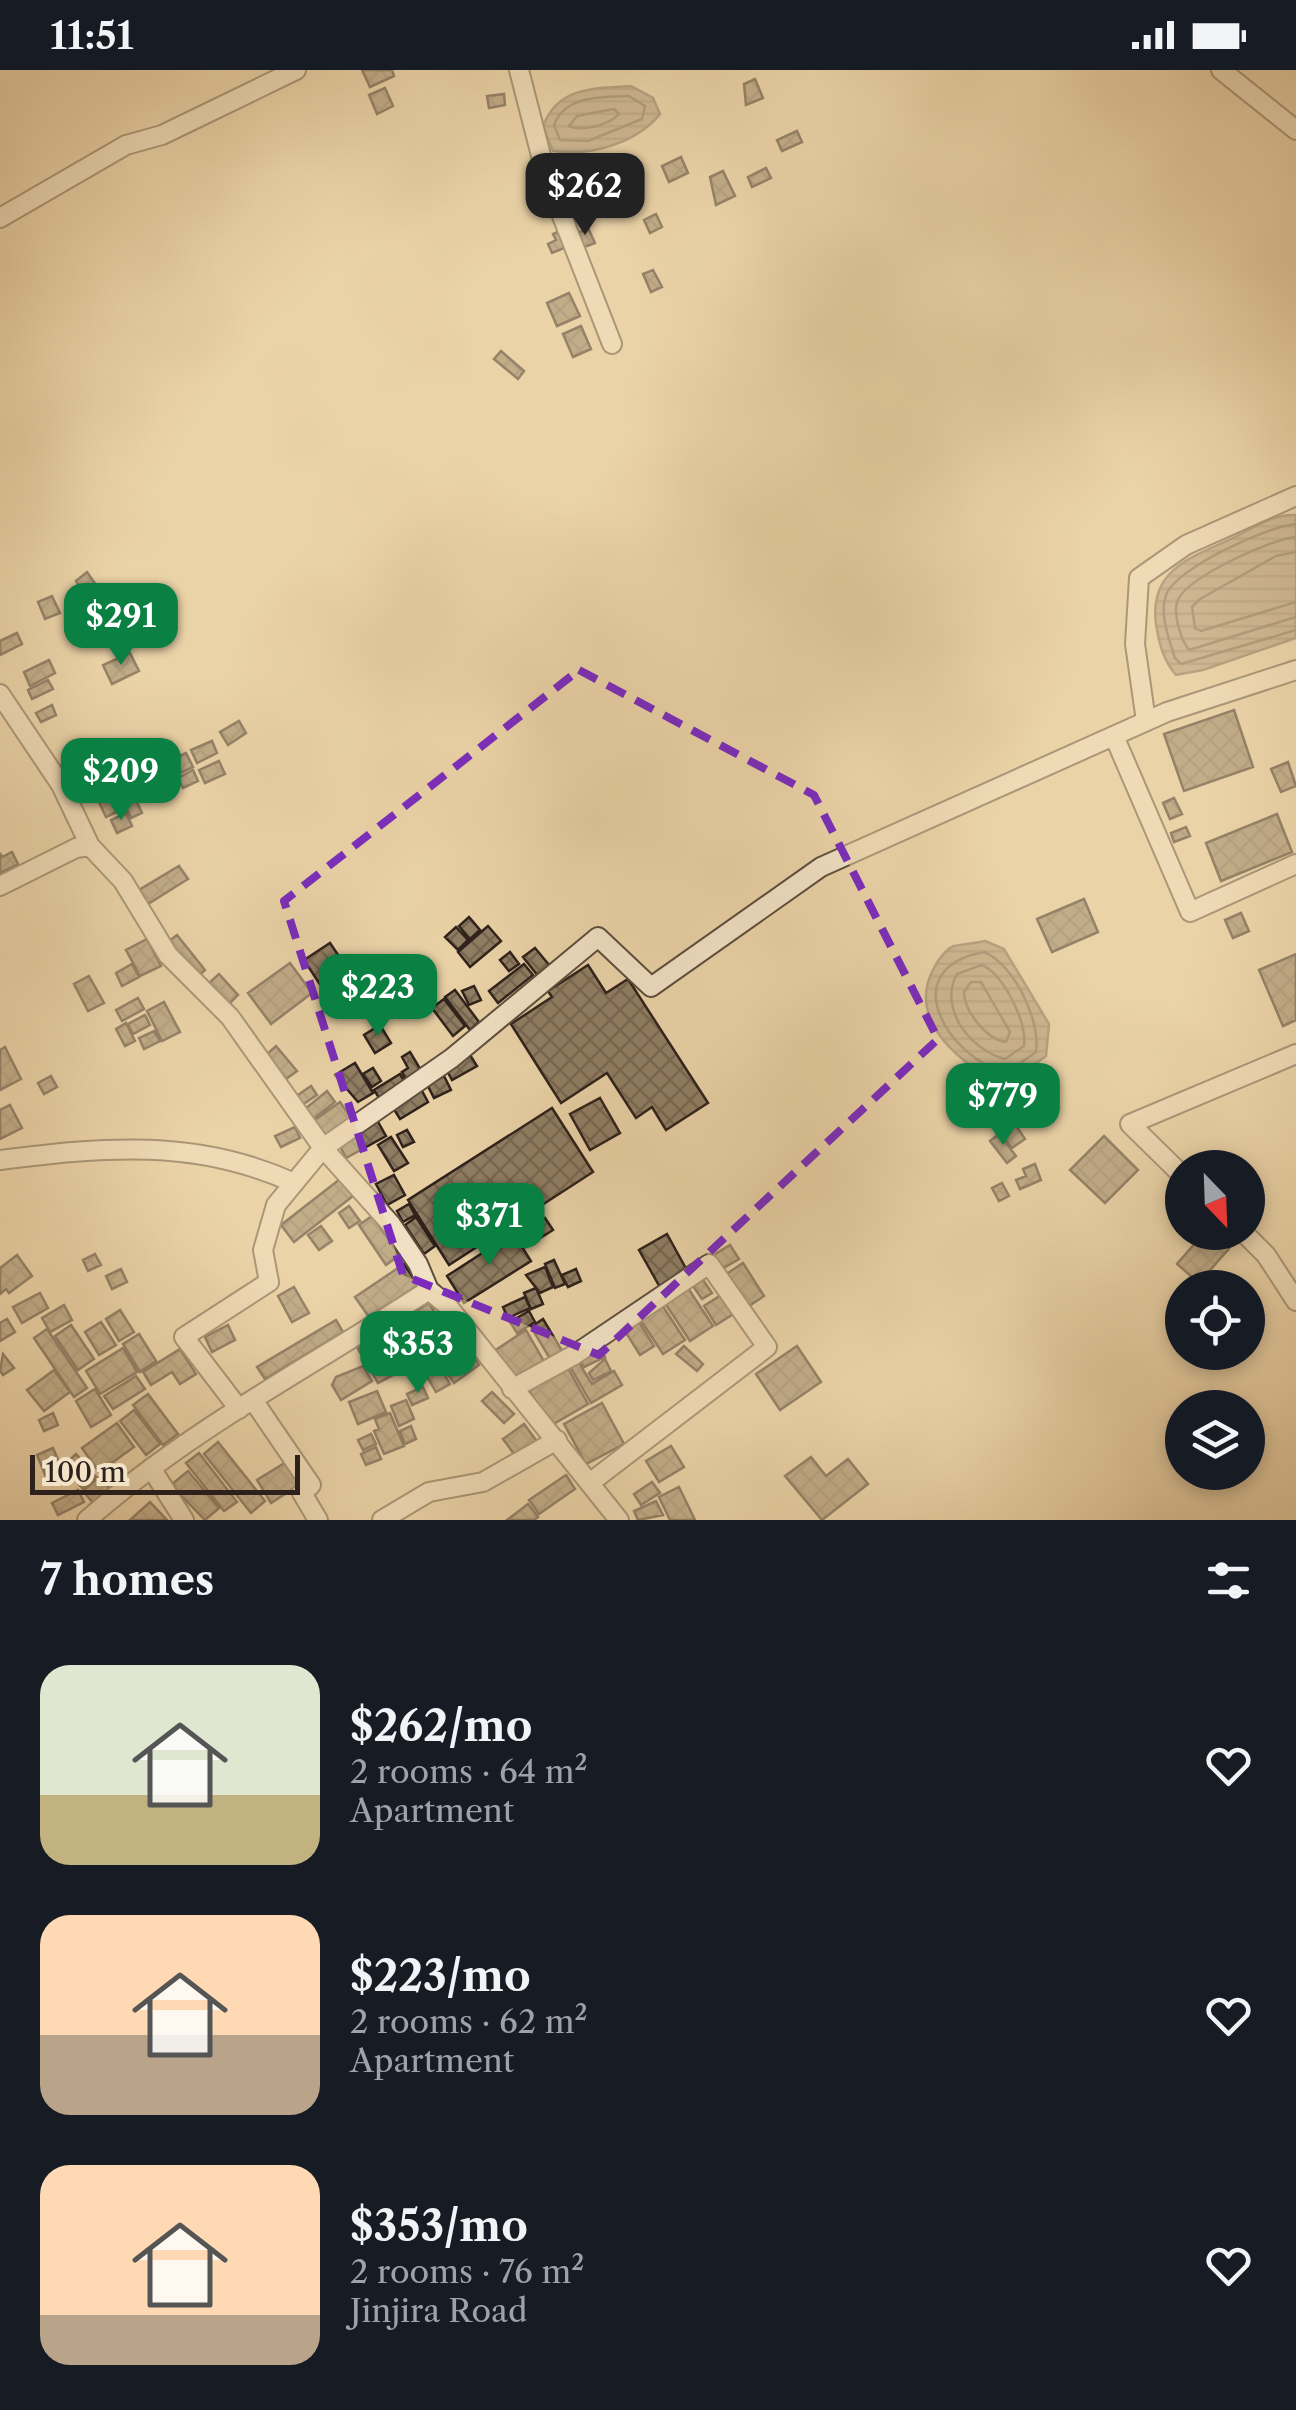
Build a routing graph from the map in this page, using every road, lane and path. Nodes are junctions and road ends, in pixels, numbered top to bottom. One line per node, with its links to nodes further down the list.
1 (296, 70): 5 (street)
2 (519, 70): 6 (street)
3 (1221, 70): 4 (street)
4 (1296, 130)
5 (0, 218)
6 (612, 344)
7 (1296, 496): 10 (street)
8 (1296, 670): 10 (street)
9 (0, 694): 12 (street)
10 (1146, 721): 11 (street)
11 (1114, 736): 13 (street); 16 (street)
12 (90, 846): 14 (street); 16 (street)
13 (1296, 864)
14 (0, 886)
15 (1296, 1054): 17 (street)
16 (323, 1148): 19 (street); 21 (street)
17 (1165, 1158)
18 (0, 1160): 19 (street)
19 (294, 1182): 24 (street)
20 (1261, 1250): 22 (street)
21 (429, 1290): 23 (street); 24 (street)
22 (1296, 1301)
23 (512, 1389): 25 (street); 27 (street)
24 (246, 1405): 26 (street); 30 (street)
25 (557, 1440): 27 (street); 31 (street)
26 (152, 1468): 28 (street); 29 (street)
27 (590, 1482): 32 (street)
28 (87, 1520)
29 (184, 1520)
30 (318, 1520)
31 (382, 1520)
32 (619, 1520)

